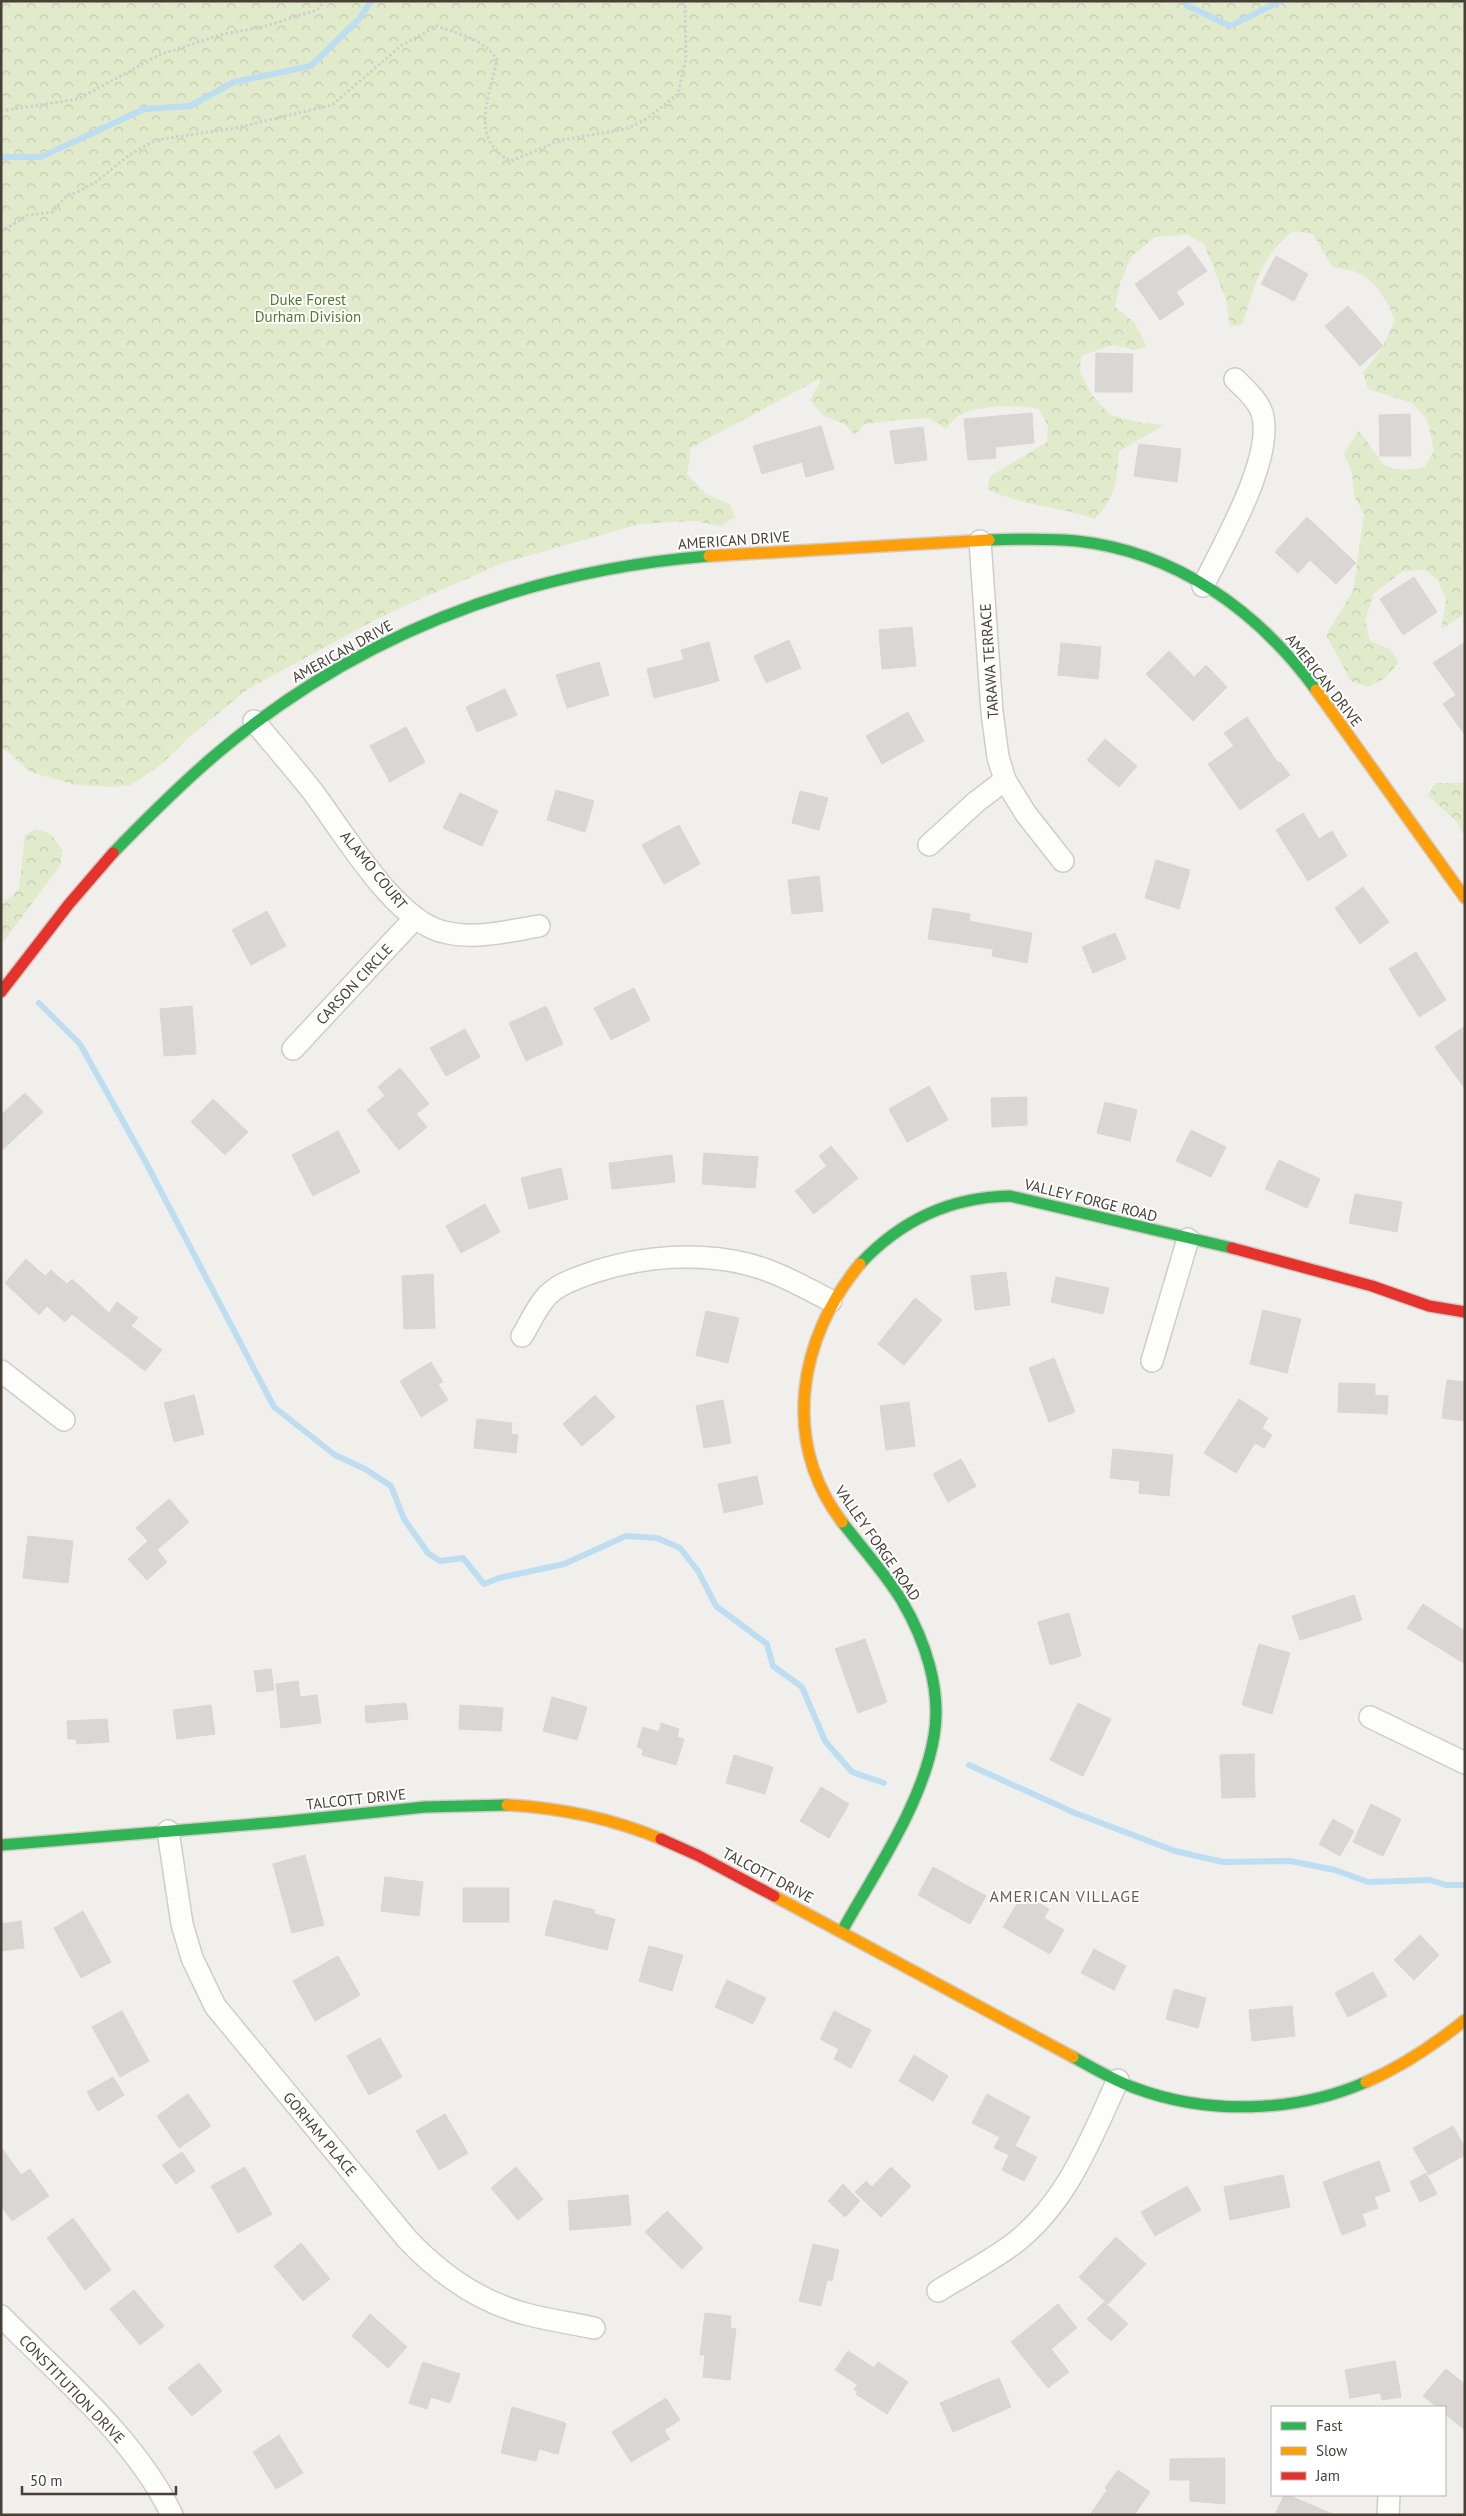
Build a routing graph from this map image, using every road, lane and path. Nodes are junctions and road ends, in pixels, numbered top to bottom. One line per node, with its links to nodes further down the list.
1 (324, 1): 3 (path)
2 (685, 1): 4 (path)
3 (1, 111)
4 (1, 232)
5 (1236, 379): 7 (street)
6 (980, 541): 7 (street, AMERICAN DRIVE); 8 (street, AMERICAN DRIVE); 9 (street, TARAWA TERRACE)
7 (1203, 586): 12 (street, AMERICAN DRIVE)
8 (254, 721): 13 (street, ALAMO COURT); 15 (street, AMERICAN DRIVE)
9 (1004, 780): 10 (street); 11 (street, TARAWA TERRACE)
10 (929, 845)
11 (1063, 860)
12 (1465, 898)
13 (415, 918): 14 (street, ALAMO COURT); 16 (street, CARSON CIRCLE)
14 (539, 926)
15 (1, 992)
16 (293, 1049)
17 (1188, 1238): 18 (street, VALLEY FORGE ROAD); 19 (street, VALLEY FORGE ROAD); 21 (street)
18 (831, 1301): 20 (street); 28 (street, VALLEY FORGE ROAD)
19 (1465, 1312)
20 (522, 1336)
21 (1152, 1361)
22 (1, 1371): 23 (street)
23 (64, 1420)
24 (1370, 1718): 25 (street)
25 (1465, 1763)
26 (168, 1831): 27 (street, TALCOTT DRIVE); 28 (street, TALCOTT DRIVE); 33 (street, GORHAM PLACE)
27 (1, 1845)
28 (842, 1931): 30 (street, TALCOTT DRIVE)
29 (1465, 2020): 30 (street, TALCOTT DRIVE)
30 (1118, 2080): 31 (street)
31 (938, 2291)
32 (1, 2316): 35 (street, CONSTITUTION DRIVE)
33 (594, 2328)
34 (1389, 2496): 36 (street)
35 (172, 2515)
36 (1388, 2515)

